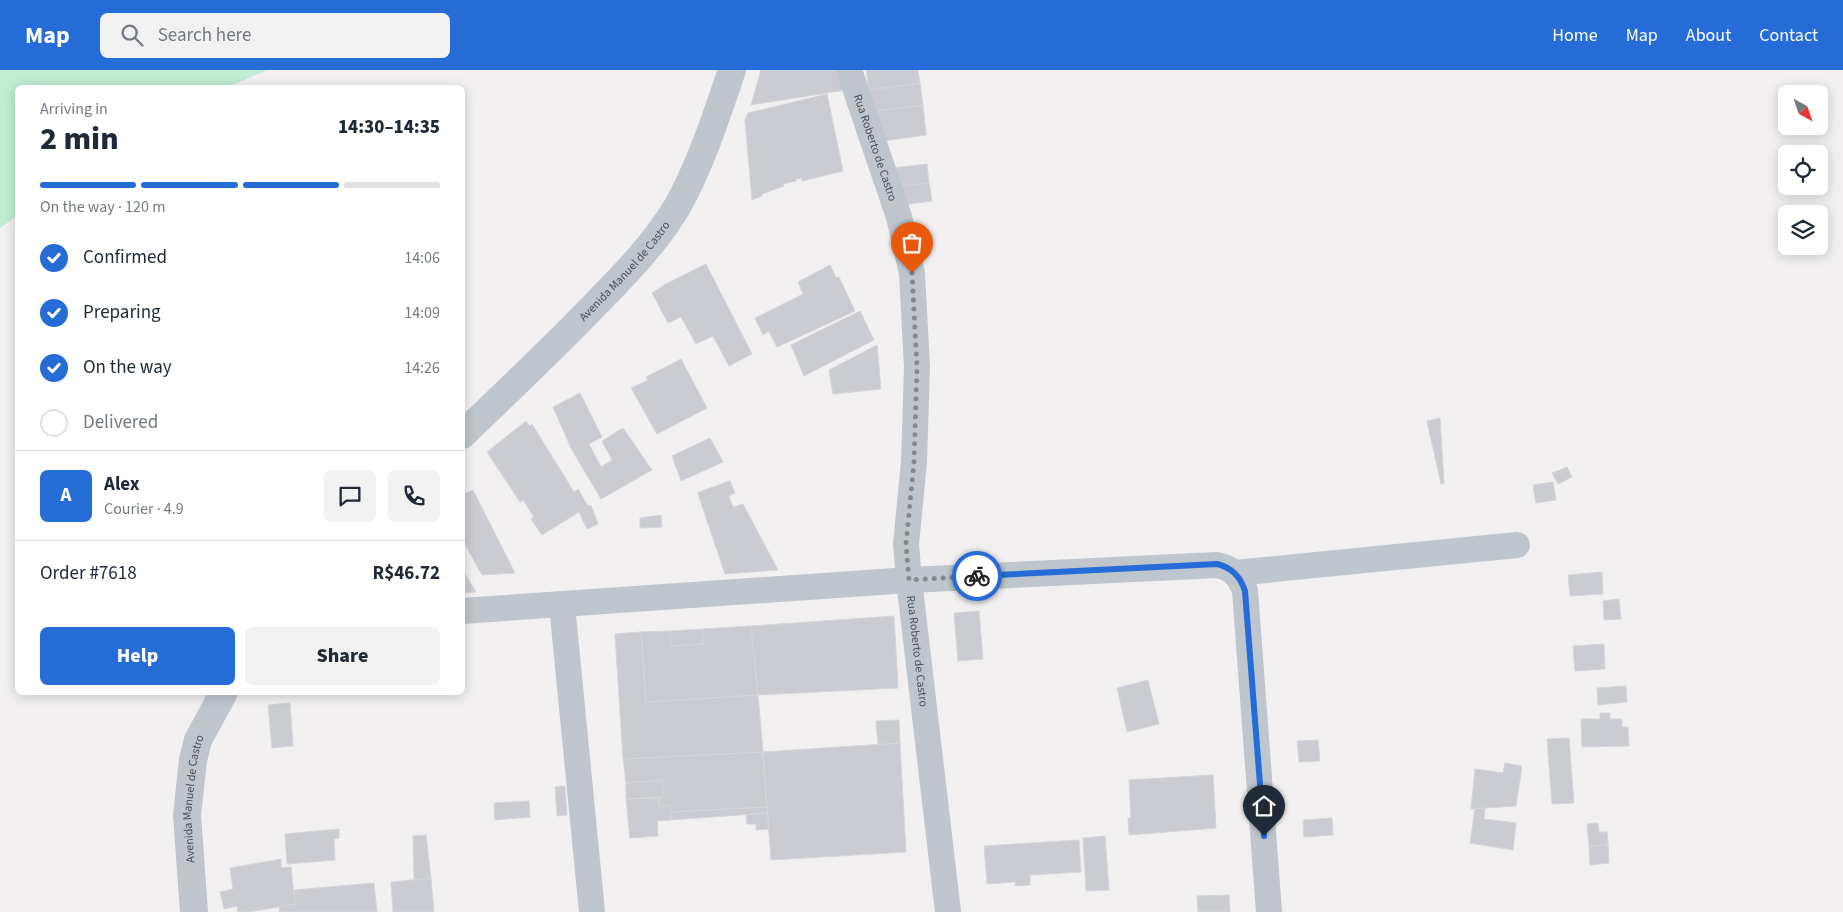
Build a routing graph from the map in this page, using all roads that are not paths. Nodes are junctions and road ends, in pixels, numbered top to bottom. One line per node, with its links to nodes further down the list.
1 (732, 70): 3 (street, Avenida Manuel de Castro)
2 (849, 70): 6 (street, Rua Roberto de Castro)
3 (465, 432)
4 (1517, 545): 5 (street)
5 (1235, 573): 6 (street); 13 (street)
6 (909, 580): 7 (street); 12 (street, Rua Roberto de Castro)
7 (562, 605): 8 (street); 11 (street)
8 (465, 611)
9 (222, 695): 10 (street, Avenida Manuel de Castro)
10 (194, 912)
11 (592, 912)
12 (948, 912)
13 (1269, 912)

